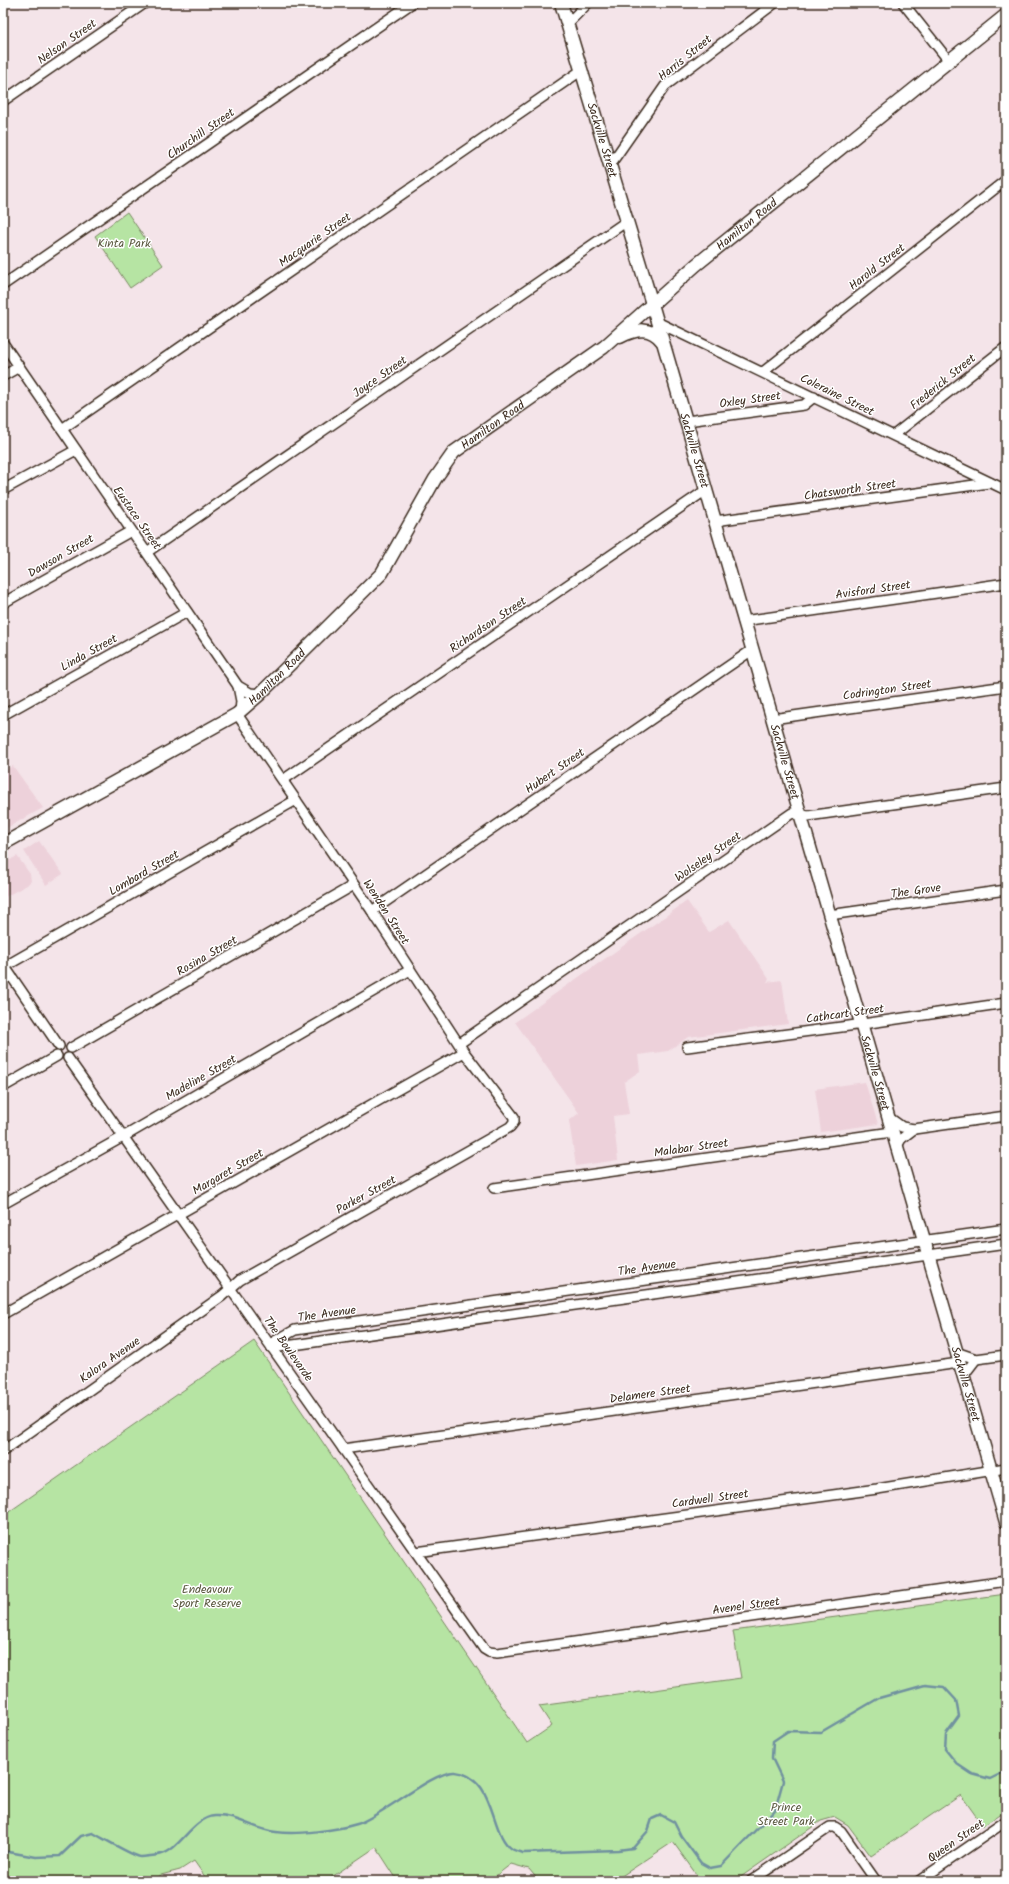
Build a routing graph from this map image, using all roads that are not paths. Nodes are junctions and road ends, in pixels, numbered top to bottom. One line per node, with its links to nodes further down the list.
1 (145, 3): 11 (street, Nelson Street)
2 (412, 3): 15 (street, Churchill Street)
3 (561, 3): 8 (main road, Sackville Street)
4 (588, 3): 8 (street)
5 (775, 3): 12 (street, Harris Street)
6 (903, 3): 9 (street)
7 (1006, 15): 9 (main road, Hamilton Road)
8 (567, 24): 10 (main road, Sackville Street)
9 (949, 60): 16 (main road, Hamilton Road)
10 (582, 70): 12 (main road, Sackville Street); 27 (street, Macquarie Street)
11 (3, 101)
12 (610, 165): 14 (main road, Sackville Street)
13 (1006, 180): 23 (street, Harold Street)
14 (627, 221): 16 (main road, Sackville Street); 36 (street, Joyce Street)
15 (3, 285)
16 (652, 304): 17 (main road, Sackville Street); 21 (main road, Hamilton Road)
17 (657, 322): 18 (main road, Sackville Street); 23 (street, Coleraine Street)
18 (663, 342): 21 (main road); 26 (main road, Sackville Street)
19 (3, 343): 22 (street, Eustace Street)
20 (1006, 346): 28 (street, Frederick Street)
21 (604, 347): 44 (main road, Hamilton Road)
22 (19, 367): 24 (street); 27 (street, Eustace Street)
23 (763, 372): 25 (street, Coleraine Street)
24 (3, 376)
25 (814, 397): 26 (street, Oxley Street); 28 (street, Coleraine Street)
26 (687, 422): 32 (main road, Sackville Street)
27 (62, 429): 29 (street, Eustace Street)
28 (894, 436): 30 (street, Coleraine Street)
29 (76, 450): 31 (street); 35 (street, Eustace Street)
30 (989, 483): 33 (street, Coleraine Street); 34 (street, Chatsworth Street)
31 (3, 490)
32 (706, 490): 34 (main road, Sackville Street); 48 (street, Richardson Street)
33 (1006, 490)
34 (715, 521): 40 (main road, Sackville Street)
35 (131, 530): 36 (street, Eustace Street); 38 (street, Dawson Street)
36 (147, 552): 39 (street, Eustace Street)
37 (1006, 583): 40 (street, Avisford Street)
38 (3, 603)
39 (187, 612): 42 (street, Eustace Street); 46 (street, Linda Street)
40 (743, 621): 41 (main road, Sackville Street)
41 (752, 650): 47 (main road, Sackville Street); 55 (street, Hubert Street)
42 (238, 686): 44 (street); 45 (street)
43 (1006, 686): 47 (street, Codrington Street)
44 (260, 694): 45 (main road, Hamilton Road)
45 (238, 713): 48 (street, Wenden Street); 52 (main road, Hamilton Road)
46 (3, 715)
47 (772, 719): 51 (main road, Sackville Street)
48 (283, 780): 50 (street, Wenden Street)
49 (1006, 788): 51 (street, Wolseley Street)
50 (296, 800): 53 (street, Wenden Street); 57 (street, Lombard Street)
51 (800, 813): 56 (main road, Sackville Street); 61 (street, Wolseley Street)
52 (3, 844)
53 (354, 885): 55 (street, Wenden Street); 64 (street, Rosina Street)
54 (1006, 890): 56 (street, The Grove)
55 (372, 911): 58 (street, Wenden Street)
56 (829, 915): 60 (main road, Sackville Street)
57 (3, 965): 62 (street)
58 (410, 970): 61 (street, Wenden Street); 74 (street, Madeline Street)
59 (1006, 1003): 60 (street, Cathcart Street)
60 (860, 1024): 63 (street, Cathcart Street); 70 (main road, Sackville Street)
61 (460, 1043): 65 (street, Wenden Street)
62 (59, 1046): 64 (street); 66 (street)
63 (687, 1047)
64 (71, 1048): 67 (street)
65 (464, 1052): 71 (street, Wenden Street); 78 (street, Margaret Street)
66 (58, 1056): 67 (street); 68 (street)
67 (68, 1058): 74 (street, The Boulevarde)
68 (3, 1087)
69 (1006, 1116): 72 (street)
70 (888, 1117): 72 (street); 73 (main road, Sackville Street)
71 (514, 1122): 83 (street, Parker Street)
72 (914, 1129): 75 (street)
73 (892, 1132): 75 (main road, Sackville Street); 76 (street, Malabar Street)
74 (124, 1136): 77 (street, Madeline Street); 78 (street, The Boulevarde)
75 (896, 1148): 80 (main road, Sackville Street)
76 (494, 1188)
77 (3, 1204)
78 (178, 1215): 83 (street, The Boulevarde); 84 (street, Margaret Street)
79 (1006, 1229): 80 (street, The Avenue)
80 (924, 1241): 82 (main road, Sackville Street); 85 (street, The Avenue)
81 (1006, 1244): 82 (street)
82 (927, 1255): 85 (street); 87 (main road, Sackville Street)
83 (231, 1290): 85 (street, The Boulevarde); 91 (street, Kalora Avenue)
84 (3, 1314)
85 (272, 1348): 90 (street, The Boulevarde)
86 (1006, 1355): 88 (street, Delamere Street)
87 (958, 1357): 88 (street, Delamere Street); 89 (main road, Sackville Street); 90 (street, Delamere Street)
88 (976, 1359): 89 (street)
89 (963, 1376): 93 (main road, Sackville Street)
90 (343, 1449): 95 (street, The Boulevarde)
91 (3, 1450)
92 (1006, 1468): 93 (street, Cardwell Street)
93 (991, 1470): 94 (main road, Sackville Street); 95 (street, Cardwell Street)
94 (1006, 1522)
95 (416, 1552): 97 (street, The Boulevarde)
96 (1006, 1581): 97 (street, Avenel Street)
97 (489, 1652)
98 (1006, 1821): 101 (street, Queen Street)
99 (751, 1881): 100 (street)
100 (876, 1881)
101 (919, 1881)

